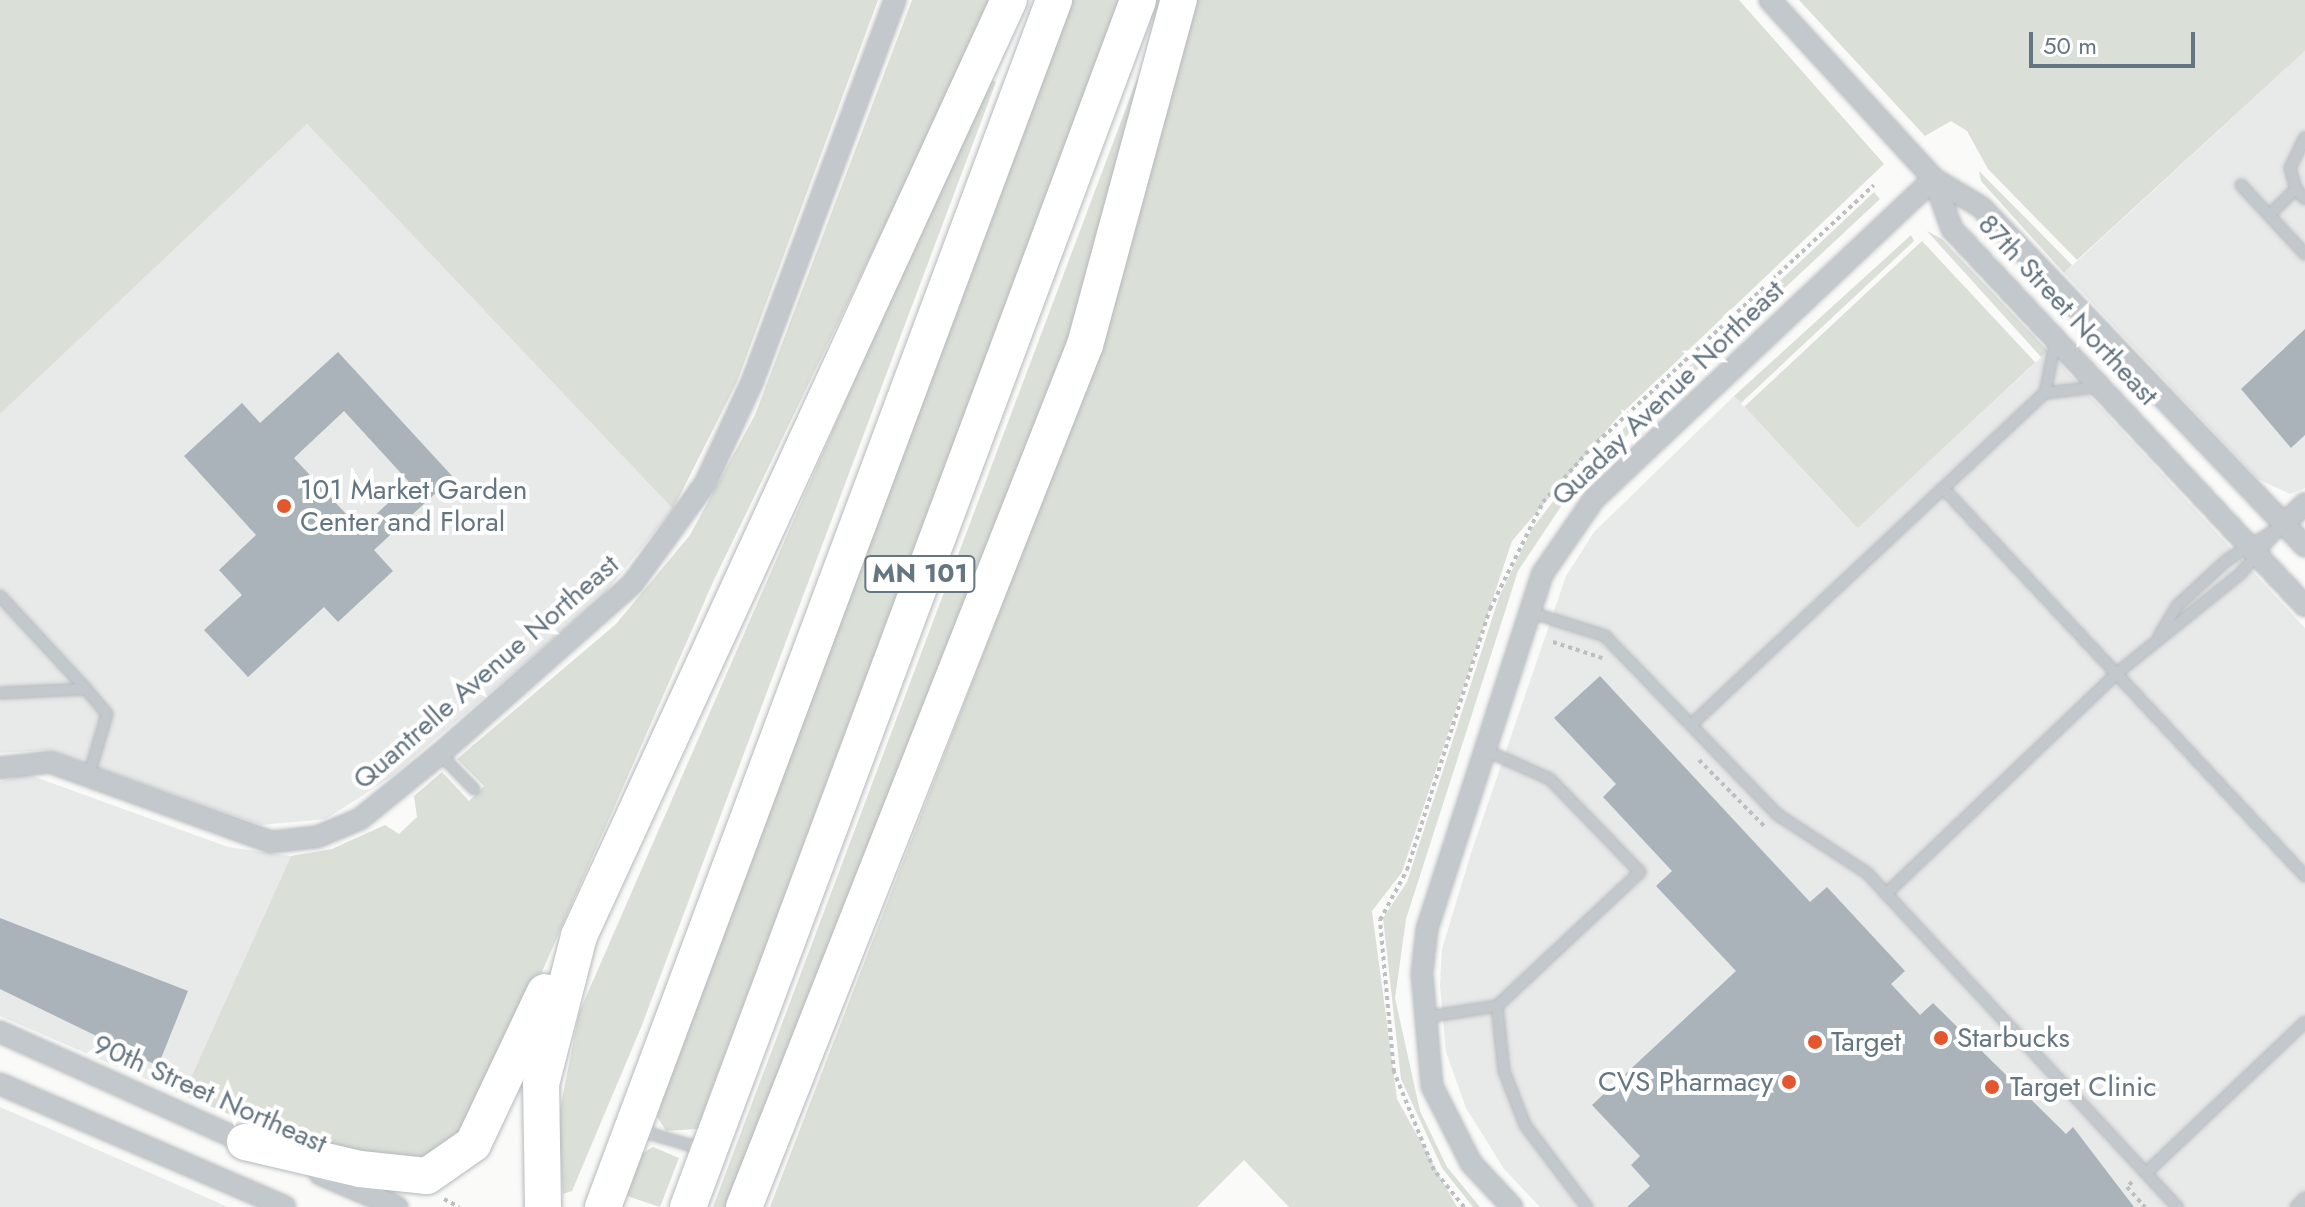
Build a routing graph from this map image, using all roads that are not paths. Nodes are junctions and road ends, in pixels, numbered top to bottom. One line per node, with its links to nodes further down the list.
1 (895, 0): 33 (street, Quantrelle Avenue Northeast)
2 (1009, 0): 39 (highway)
3 (1054, 0): 45 (highway, MN 101)
4 (1138, 0): 47 (highway, MN 101)
5 (1179, 0): 51 (highway)
6 (1770, 0): 8 (street)
7 (2305, 137): 10 (lane)
8 (1934, 179): 14 (street, 87th Street Northeast); 19 (street, 87th Street Northeast); 25 (street, Quaday Avenue Northeast)
9 (2241, 185): 12 (lane)
10 (2296, 189): 11 (lane); 12 (lane)
11 (2305, 199)
12 (2269, 215): 13 (lane)
13 (2305, 254)
14 (2054, 337): 15 (street, 87th Street Northeast); 16 (lane)
15 (2102, 387): 16 (lane); 21 (street, 87th Street Northeast)
16 (2045, 393): 17 (lane)
17 (1944, 489): 28 (lane); 31 (lane)
18 (2305, 504): 19 (street)
19 (2284, 524): 20 (street, 87th Street Northeast); 21 (lane); 21 (lane)
20 (2305, 546)
21 (2253, 549): 23 (street, 87th Street Northeast); 27 (lane); 27 (lane)
22 (0, 596): 24 (lane)
23 (2305, 606)
24 (10, 607): 26 (lane); 29 (lane)
25 (1528, 611): 31 (lane); 32 (street, Quaday Avenue Northeast)
26 (0, 617)
27 (2159, 636): 28 (lane)
28 (2117, 673): 37 (lane); 38 (lane)
29 (86, 689): 30 (lane); 35 (lane)
30 (0, 693)
31 (1692, 724): 38 (lane)
32 (1483, 749): 40 (lane); 41 (street, Quaday Avenue Northeast)
33 (440, 754): 35 (street, Quantrelle Avenue Northeast); 36 (lane)
34 (0, 768): 35 (street, Quantrelle Avenue Northeast)
35 (89, 775)
36 (474, 789)
37 (2305, 876)
38 (1886, 894): 48 (lane)
39 (579, 936): 46 (highway); 54 (highway)
40 (1497, 1006): 41 (lane); 57 (lane)
41 (1424, 1017): 56 (street, Quaday Avenue Northeast)
42 (2305, 1022): 48 (lane)
43 (0, 1032): 46 (street, 90th Street Northeast)
44 (0, 1084): 52 (street)
45 (632, 1128): 47 (lane); 49 (highway, MN 101)
46 (245, 1142): 53 (street, 90th Street Northeast)
47 (709, 1151): 55 (highway, MN 101)
48 (2146, 1173): 58 (lane)
49 (607, 1196)
50 (2305, 1198): 59 (lane)
51 (745, 1204)
52 (285, 1207)
53 (397, 1207)
54 (543, 1207)
55 (688, 1207)
56 (1512, 1207)
57 (1587, 1207)
58 (2177, 1207)
59 (2296, 1207)

